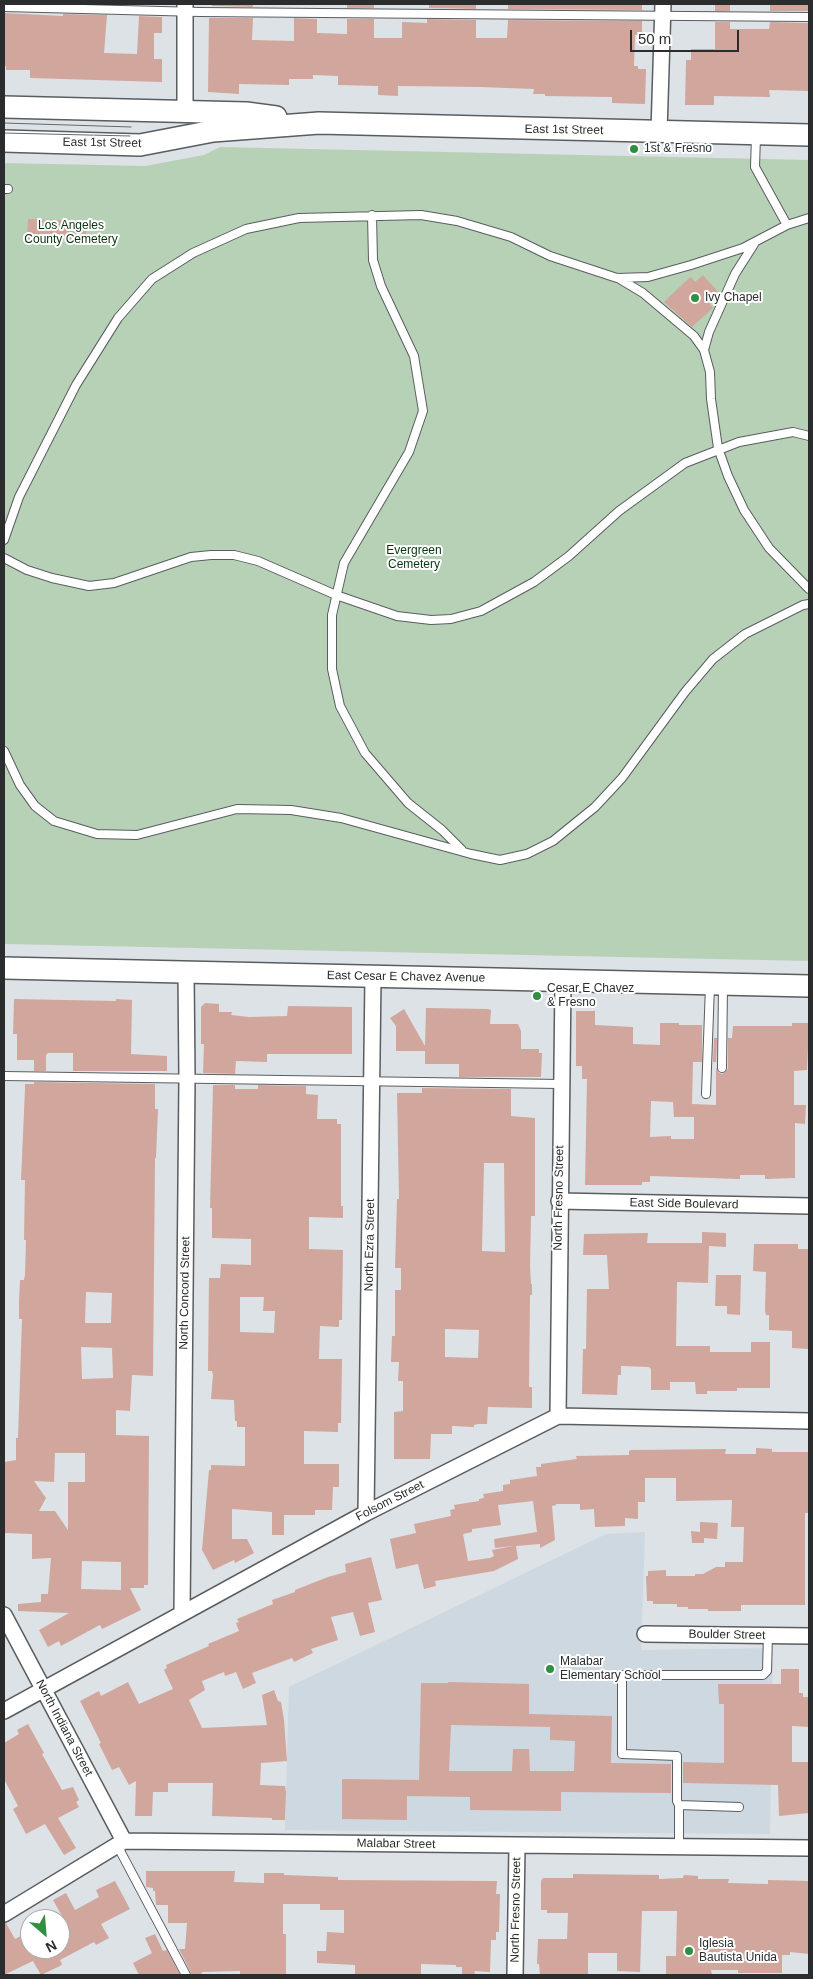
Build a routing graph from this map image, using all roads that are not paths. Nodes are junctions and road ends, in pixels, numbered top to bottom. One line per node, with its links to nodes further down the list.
1 (4, 7): 2 (lane)
2 (185, 7): 3 (lane); 6 (street)
3 (662, 10): 4 (lane); 8 (street)
4 (809, 17)
5 (4, 108): 6 (street, East 1st Street)
6 (185, 113): 7 (street, East 1st Street)
7 (319, 124): 8 (street, East 1st Street); 11 (street, East 1st Street)
8 (659, 132): 9 (street, East 1st Street)
9 (756, 134): 10 (street, East 1st Street); 14 (lane)
10 (809, 135)
11 (4, 141)
12 (372, 215): 16 (lane); 20 (lane); 23 (lane)
13 (809, 218): 14 (lane)
14 (787, 225): 15 (lane)
15 (755, 242): 16 (lane); 17 (lane)
16 (617, 278): 17 (lane)
17 (704, 350): 19 (lane)
18 (809, 436): 19 (lane)
19 (718, 448): 22 (lane); 23 (lane)
20 (4, 540)
21 (4, 558): 23 (lane)
22 (809, 589)
23 (336, 595): 26 (lane)
24 (809, 604): 26 (lane)
25 (4, 751): 26 (lane)
26 (463, 852)
27 (4, 968): 28 (street, East Cesar E Chavez Avenue)
28 (186, 972): 29 (street, East Cesar E Chavez Avenue); 35 (street, North Concord Street)
29 (373, 977): 30 (street, East Cesar E Chavez Avenue); 36 (street, North Ezra Street)
30 (563, 981): 31 (street, East Cesar E Chavez Avenue); 37 (street, North Fresno Street)
31 (716, 984): 32 (street, East Cesar E Chavez Avenue); 33 (lane); 38 (lane)
32 (809, 986)
33 (722, 1068)
34 (4, 1076): 35 (lane)
35 (187, 1078): 36 (lane); 44 (street, North Concord Street)
36 (372, 1082): 37 (lane); 43 (street, North Ezra Street)
37 (561, 1084): 39 (street, North Fresno Street)
38 (706, 1094)
39 (559, 1201): 40 (street, East Side Boulevard); 41 (street, North Fresno Street)
40 (809, 1206)
41 (558, 1416): 42 (street, Folsom Street); 43 (street, Folsom Street)
42 (809, 1421)
43 (366, 1513): 44 (street, Folsom Street)
44 (182, 1613): 49 (street, Folsom Street)
45 (4, 1615): 49 (street, North Indiana Street)
46 (645, 1634): 47 (street, Boulder Street)
47 (768, 1635): 48 (street, Boulder Street); 51 (lane)
48 (809, 1636)
49 (43, 1689): 50 (street, Folsom Street); 53 (street, North Indiana Street)
50 (4, 1711)
51 (679, 1805): 52 (lane); 55 (lane)
52 (739, 1807)
53 (121, 1843): 54 (street, Malabar Street); 57 (street); 58 (lane)
54 (517, 1846): 55 (street, Malabar Street); 59 (street, North Fresno Street)
55 (679, 1847): 56 (street, Malabar Street)
56 (809, 1848)
57 (4, 1914)
58 (186, 1975)
59 (515, 1975)

